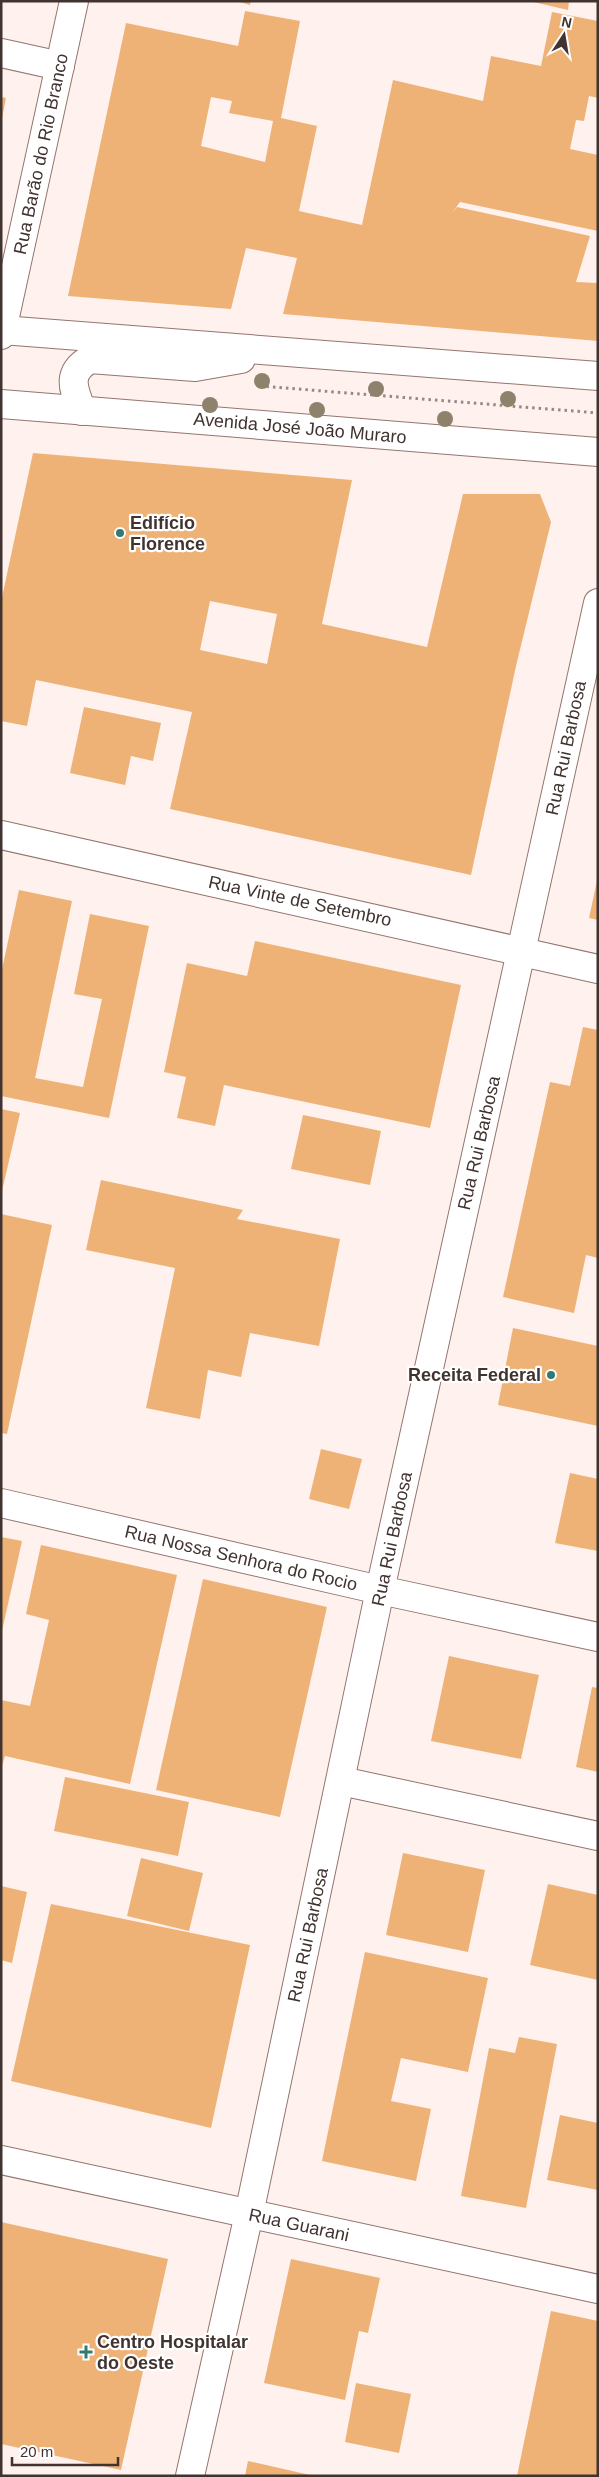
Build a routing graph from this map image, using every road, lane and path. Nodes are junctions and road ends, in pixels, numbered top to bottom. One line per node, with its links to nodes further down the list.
1 (74, 1): 3 (street, Rua Barão do Rio Branco)
2 (1, 53): 3 (street)
3 (60, 66): 4 (street, Rua Barão do Rio Branco)
4 (2, 333): 5 (street)
5 (284, 352): 6 (street); 9 (street)
6 (598, 376)
7 (256, 386): 10 (path)
8 (1, 404): 9 (street, Avenida José João Muraro)
9 (82, 411): 11 (street, Avenida José João Muraro)
10 (598, 413)
11 (598, 452)
12 (598, 603): 14 (street, Rua Rui Barbosa)
13 (1, 835): 14 (street, Rua Vinte de Setembro)
14 (522, 950): 15 (street, Rua Vinte de Setembro); 17 (street, Rua Rui Barbosa)
15 (598, 969)
16 (1, 1503): 17 (street, Rua Nossa Senhora do Rocio)
17 (380, 1590): 18 (street, Rua Nossa Senhora do Rocio); 19 (street, Rua Rui Barbosa)
18 (598, 1637)
19 (341, 1781): 20 (street); 22 (street, Rua Rui Barbosa)
20 (598, 1836)
21 (1, 2160): 22 (street, Rua Guarani)
22 (249, 2214): 23 (street, Rua Guarani); 24 (street, Rua Rui Barbosa)
23 (598, 2289)
24 (190, 2476)

